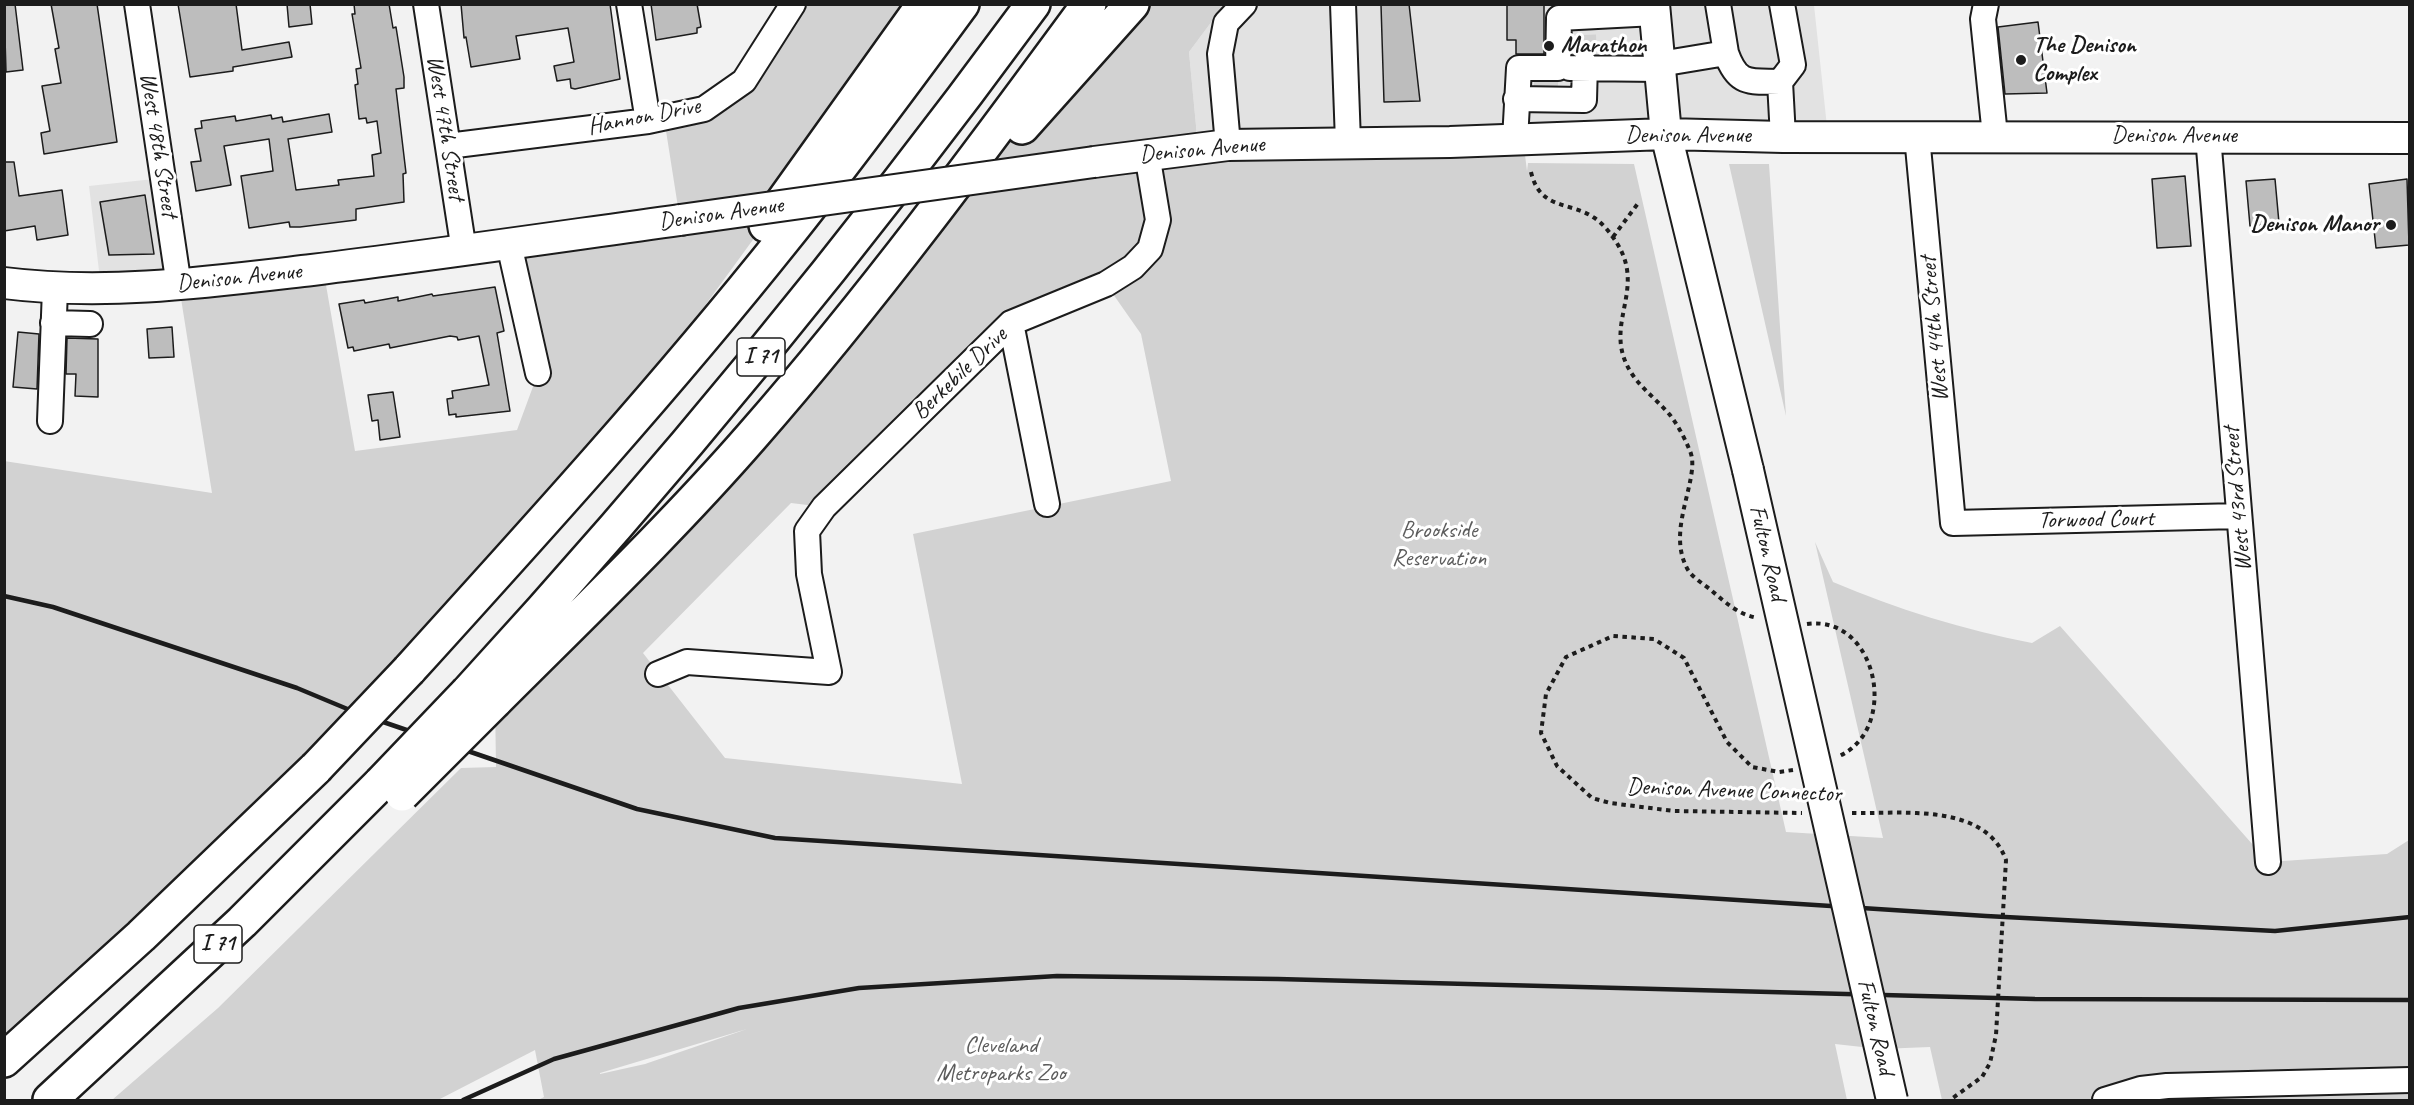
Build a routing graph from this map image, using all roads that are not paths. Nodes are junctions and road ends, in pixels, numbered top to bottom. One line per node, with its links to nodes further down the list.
1 (137, 4): 38 (street, West 48th Street)
2 (426, 4): 32 (street, West 47th Street)
3 (629, 4): 21 (street)
4 (793, 4): 21 (street, Hannon Drive)
5 (924, 4): 45 (highway)
6 (962, 4): 45 (highway, I 71)
7 (1033, 4): 50 (highway, I 71)
8 (1089, 4): 35 (highway)
9 (1132, 4): 35 (highway)
10 (1244, 4): 31 (street)
11 (1343, 4): 30 (street)
12 (1718, 4): 16 (street)
13 (1782, 4): 19 (street)
14 (1986, 4): 24 (street)
15 (1655, 9): 17 (main road, Fulton Road); 18 (street)
16 (1726, 53): 17 (street); 19 (street)
17 (1660, 67): 18 (street); 22 (main road, Fulton Road)
18 (1577, 78): 20 (street); 20 (street); 26 (street)
19 (1780, 82): 27 (street)
20 (1523, 90): 29 (street)
21 (648, 121): 32 (street, Hannon Drive)
22 (1666, 134): 26 (main road, Denison Avenue); 27 (main road, Denison Avenue); 57 (main road, Fulton Road, bridge)
23 (1917, 135): 24 (main road, Denison Avenue); 27 (main road, Denison Avenue); 48 (street, West 44th Street)
24 (1995, 136): 25 (main road, Denison Avenue)
25 (2208, 136): 28 (main road, Denison Avenue); 47 (street, West 43rd Street)
26 (1587, 137): 29 (main road, Denison Avenue)
27 (1783, 137)
28 (2409, 138)
29 (1515, 140): 30 (main road, Denison Avenue)
30 (1348, 142): 31 (main road, Denison Avenue)
31 (1228, 145): 33 (main road, Denison Avenue)
32 (448, 146): 36 (street, West 47th Street)
33 (1147, 154): 34 (main road, Denison Avenue, bridge); 41 (street, Berkebile Drive)
34 (509, 244): 36 (main road, Denison Avenue); 43 (street)
35 (905, 250): 50 (highway)
36 (464, 251): 38 (main road, Denison Avenue)
37 (4, 283): 39 (main road, Denison Avenue)
38 (179, 286): 39 (main road, Denison Avenue)
39 (55, 289): 40 (street)
40 (53, 323): 42 (street); 44 (street)
41 (1011, 323): 46 (street); 49 (street, Berkebile Drive)
42 (90, 324)
43 (538, 373)
44 (50, 421)
45 (564, 499): 53 (highway, I 71, bridge)
46 (1047, 504)
47 (2239, 516): 48 (street, Torwood Court); 52 (street, West 43rd Street)
48 (1953, 523)
49 (658, 674)
50 (482, 697): 51 (highway, bridge)
51 (391, 789): 55 (highway, I 71); 56 (highway)
52 (2268, 862)
53 (4, 1060)
54 (2409, 1080): 58 (street)
55 (50, 1101)
56 (74, 1101)
57 (1892, 1101)
58 (2105, 1101)

